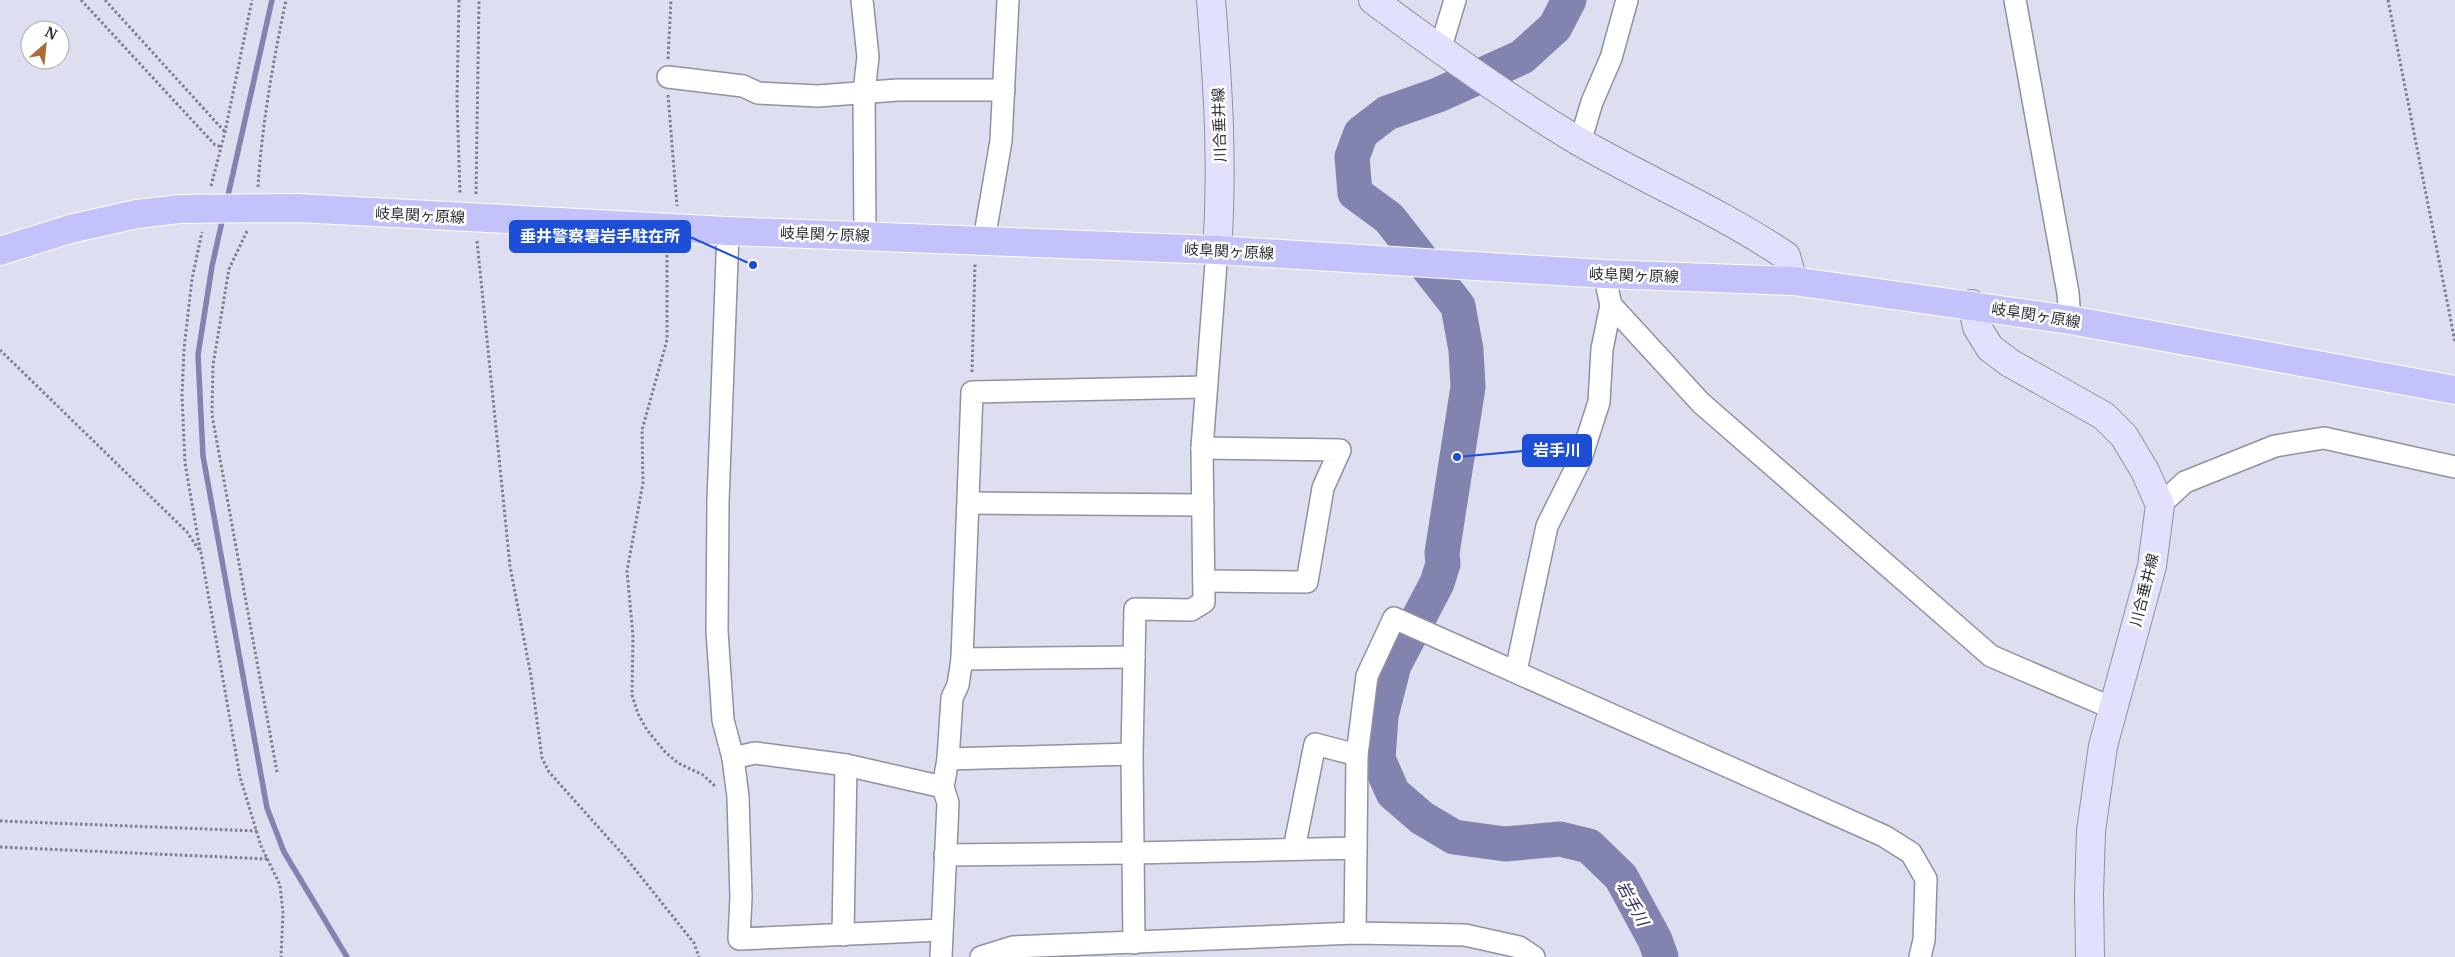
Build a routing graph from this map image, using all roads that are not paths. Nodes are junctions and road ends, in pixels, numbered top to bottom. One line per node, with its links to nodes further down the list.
1 (862, 0): 11 (street)
2 (1008, 0): 10 (street)
3 (1211, 0): 16 (main road, 川合垂井線)
4 (1373, 0): 8 (main road)
5 (1455, 0): 8 (street)
6 (1627, 0): 12 (street)
7 (2015, 0): 22 (street)
8 (1445, 53): 12 (main road)
9 (668, 77): 11 (street)
10 (1004, 90): 11 (street); 15 (street)
11 (864, 92): 14 (street)
12 (1580, 142): 19 (main road)
13 (728, 232): 14 (main road, 岐阜関ヶ原線); 17 (main road, 岐阜関ヶ原線); 37 (street)
14 (865, 235): 15 (main road, 岐阜関ヶ原線)
15 (980, 240): 16 (main road, 岐阜関ヶ原線)
16 (1217, 250): 18 (main road, 岐阜関ヶ原線); 23 (street)
17 (0, 251)
18 (1604, 274): 19 (main road, 岐阜関ヶ原線); 21 (street)
19 (1793, 281): 20 (main road, 岐阜関ヶ原線)
20 (1972, 304): 22 (main road, 岐阜関ヶ原線); 29 (main road)
21 (1611, 305): 33 (street); 34 (street)
22 (2070, 320): 24 (main road, 岐阜関ヶ原線)
23 (1206, 387): 25 (street); 27 (street)
24 (2455, 390)
25 (1202, 448): 28 (street); 30 (street)
26 (2455, 467): 29 (street)
27 (969, 503): 28 (street); 32 (street)
28 (1203, 505): 30 (street)
29 (2160, 505): 34 (main road, 川合垂井線)
30 (1204, 581): 31 (street)
31 (1134, 657): 32 (street); 35 (street)
32 (962, 659): 38 (street)
33 (1516, 672): 36 (street); 52 (street)
34 (2112, 708): 53 (main road, 川合垂井線)
35 (1132, 754): 38 (street); 43 (street)
36 (1357, 755): 41 (street); 42 (street)
37 (732, 758): 39 (street); 47 (street)
38 (948, 759): 40 (street)
39 (846, 765): 40 (street); 47 (street)
40 (942, 788): 44 (street)
41 (1356, 848): 42 (street); 46 (street)
42 (1294, 849): 43 (street)
43 (1133, 854): 44 (street); 48 (street)
44 (945, 855): 45 (street)
45 (941, 930): 47 (street); 49 (street)
46 (1355, 933): 48 (street); 51 (street)
47 (843, 935)
48 (1134, 943): 50 (street)
49 (941, 957)
50 (981, 957)
51 (1534, 957)
52 (1920, 957)
53 (2090, 957)

